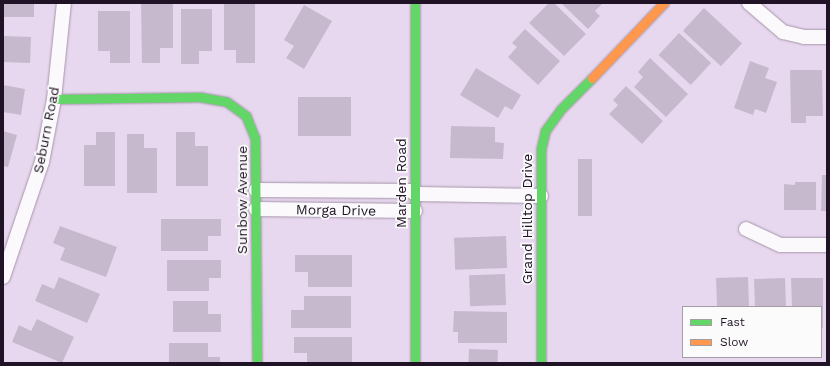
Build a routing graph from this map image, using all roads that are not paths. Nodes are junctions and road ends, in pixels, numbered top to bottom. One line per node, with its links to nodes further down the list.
1 (64, 3): 6 (street, Seburn Road)
2 (415, 3): 8 (street, Marden Road)
3 (664, 3): 9 (street, Grand Hilltop Drive)
4 (749, 3): 5 (street)
5 (827, 37)
6 (54, 100): 7 (street, Sunbow Avenue); 14 (street, Seburn Road)
7 (256, 190): 8 (street, Morga Drive); 10 (street, Sunbow Avenue)
8 (415, 193): 9 (street, Morga Drive); 11 (street, Marden Road)
9 (541, 196): 17 (street, Grand Hilltop Drive)
10 (256, 209): 11 (street, Morga Drive); 15 (street, Sunbow Avenue)
11 (415, 211): 16 (street, Marden Road)
12 (746, 229): 13 (street)
13 (827, 245)
14 (4, 273)
15 (257, 363)
16 (415, 363)
17 (541, 363)

